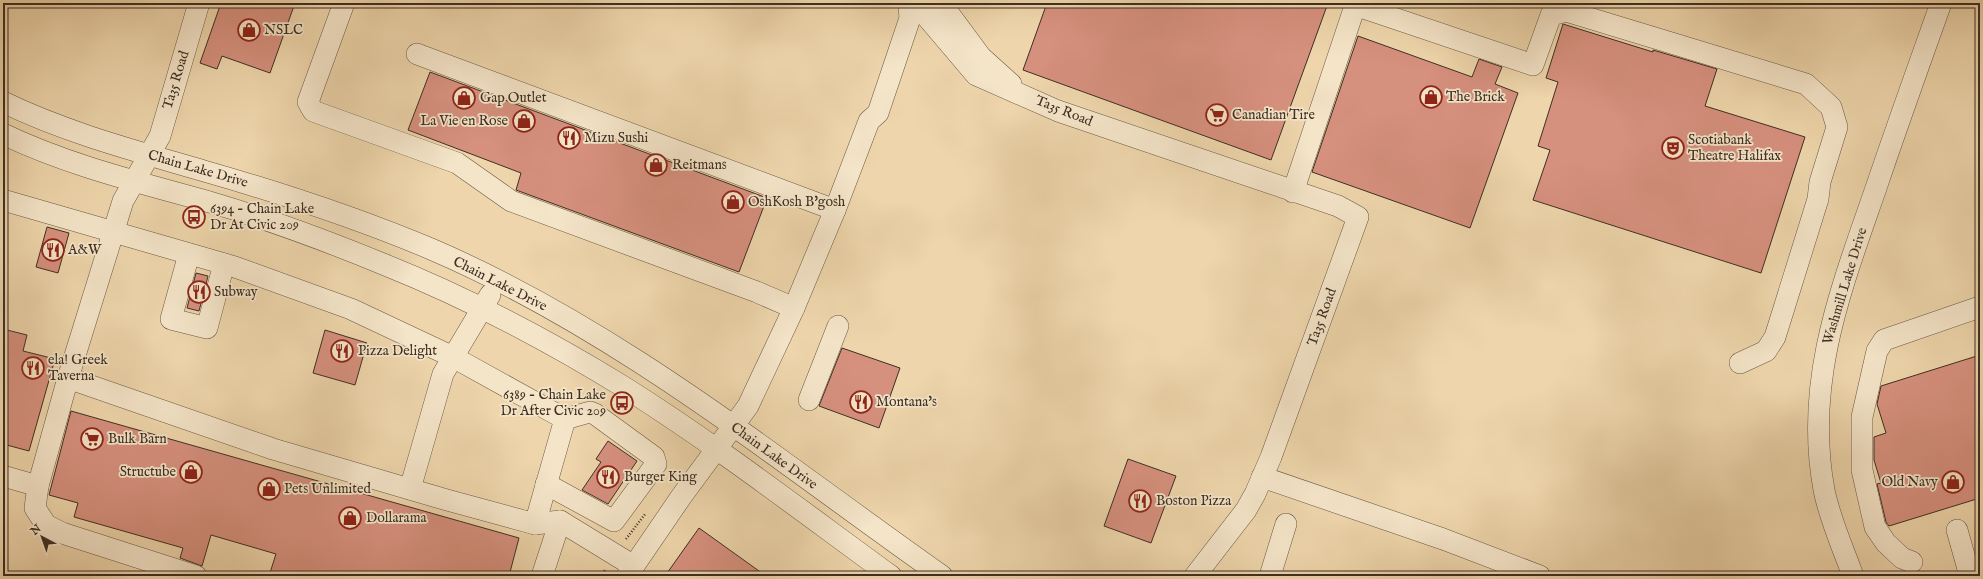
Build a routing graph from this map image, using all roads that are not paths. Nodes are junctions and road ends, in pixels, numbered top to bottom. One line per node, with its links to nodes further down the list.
1 (199, 3): 11 (street, Ta35 Road)
2 (344, 3): 22 (street)
3 (941, 3): 8 (street, Ta35 Road)
4 (1940, 3): 49 (street, Washmill Lake Drive)
5 (912, 4): 8 (street, Ta35 Road); 15 (street)
6 (1356, 4): 13 (street); 25 (street)
7 (417, 54): 15 (street)
8 (1022, 94): 13 (street, Ta35 Road)
9 (3, 102): 11 (street, Chain Lake Drive)
10 (3, 134): 12 (street, Chain Lake Drive)
11 (150, 155): 12 (street, Ta35 Road); 19 (street, Chain Lake Drive)
12 (134, 181): 16 (street, Ta35 Road); 20 (street, Chain Lake Drive)
13 (1293, 192): 32 (street, Ta35 Road)
14 (3, 200): 16 (street)
15 (835, 210): 22 (street)
16 (114, 232): 17 (street); 26 (street, Ta35 Road)
17 (189, 254): 18 (street); 18 (street)
18 (224, 264): 24 (street)
19 (498, 281): 20 (street); 29 (street, Chain Lake Drive)
20 (483, 307): 24 (street); 30 (street, Chain Lake Drive)
21 (1980, 307): 40 (street)
22 (794, 308): 29 (street)
23 (838, 326): 27 (street)
24 (454, 357): 28 (street); 35 (street)
25 (1740, 363)
26 (68, 378): 34 (street, Ta35 Road); 35 (street)
27 (809, 400)
28 (565, 419): 33 (street); 33 (street)
29 (734, 427): 30 (street); 45 (street, Chain Lake Drive)
30 (717, 450): 41 (street); 44 (street, Chain Lake Drive)
31 (3, 476): 34 (street)
32 (1262, 477): 46 (street); 48 (street)
33 (546, 484): 37 (street)
34 (38, 486): 42 (street, Ta35 Road)
35 (410, 489): 37 (street)
36 (560, 520): 37 (street); 41 (street); 43 (street)
37 (535, 524)
38 (1286, 524): 47 (street)
39 (1957, 530): 50 (street)
40 (1912, 562)
41 (625, 565)
42 (196, 576)
43 (542, 576)
44 (891, 576)
45 (942, 576)
46 (1195, 576)
47 (1270, 576)
48 (1540, 576)
49 (1853, 576)
50 (1970, 576)

